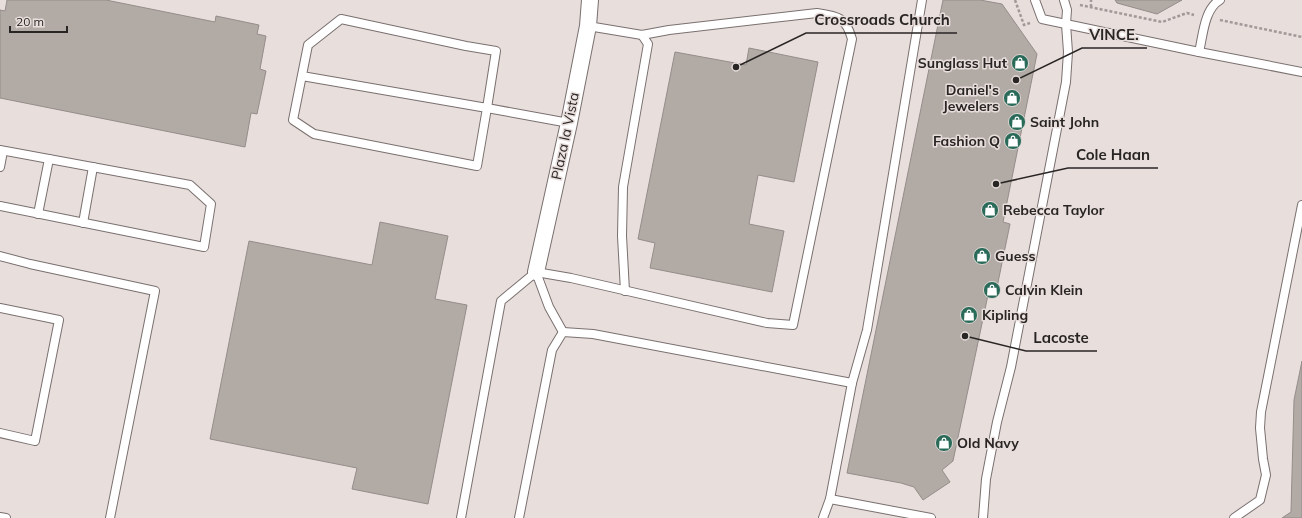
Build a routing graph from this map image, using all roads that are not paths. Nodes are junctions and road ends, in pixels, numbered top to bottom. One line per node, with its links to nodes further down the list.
1 (590, 0): 7 (street, Plaza la Vista)
2 (922, 0): 27 (lane)
3 (1035, 0): 6 (lane)
4 (1064, 0): 6 (lane)
5 (1220, 0): 9 (lane)
6 (1066, 24): 9 (lane); 37 (lane)
7 (588, 26): 8 (lane); 13 (street, Plaza la Vista)
8 (642, 34): 24 (lane); 24 (lane)
9 (1199, 52): 10 (lane)
10 (1302, 72)
11 (302, 76): 12 (lane); 12 (lane); 12 (lane)
12 (487, 108): 13 (lane)
13 (569, 123): 23 (street, Plaza la Vista)
14 (2, 150): 15 (lane); 16 (lane)
15 (49, 159): 17 (lane); 20 (lane)
16 (0, 167)
17 (93, 167): 21 (lane); 21 (lane)
18 (1302, 205): 38 (lane)
19 (0, 206): 20 (lane)
20 (38, 214): 21 (lane)
21 (83, 223)
22 (0, 256): 32 (lane)
23 (536, 272): 24 (lane); 26 (lane); 33 (lane)
24 (625, 291)
25 (0, 308): 28 (lane)
26 (564, 332): 27 (lane); 34 (lane)
27 (852, 383): 29 (lane)
28 (0, 433)
29 (830, 499): 35 (lane); 36 (lane)
30 (0, 517): 31 (lane)
31 (6, 518)
32 (110, 518)
33 (461, 518)
34 (518, 518)
35 (823, 518)
36 (931, 518)
37 (983, 518)
38 (1234, 518)

